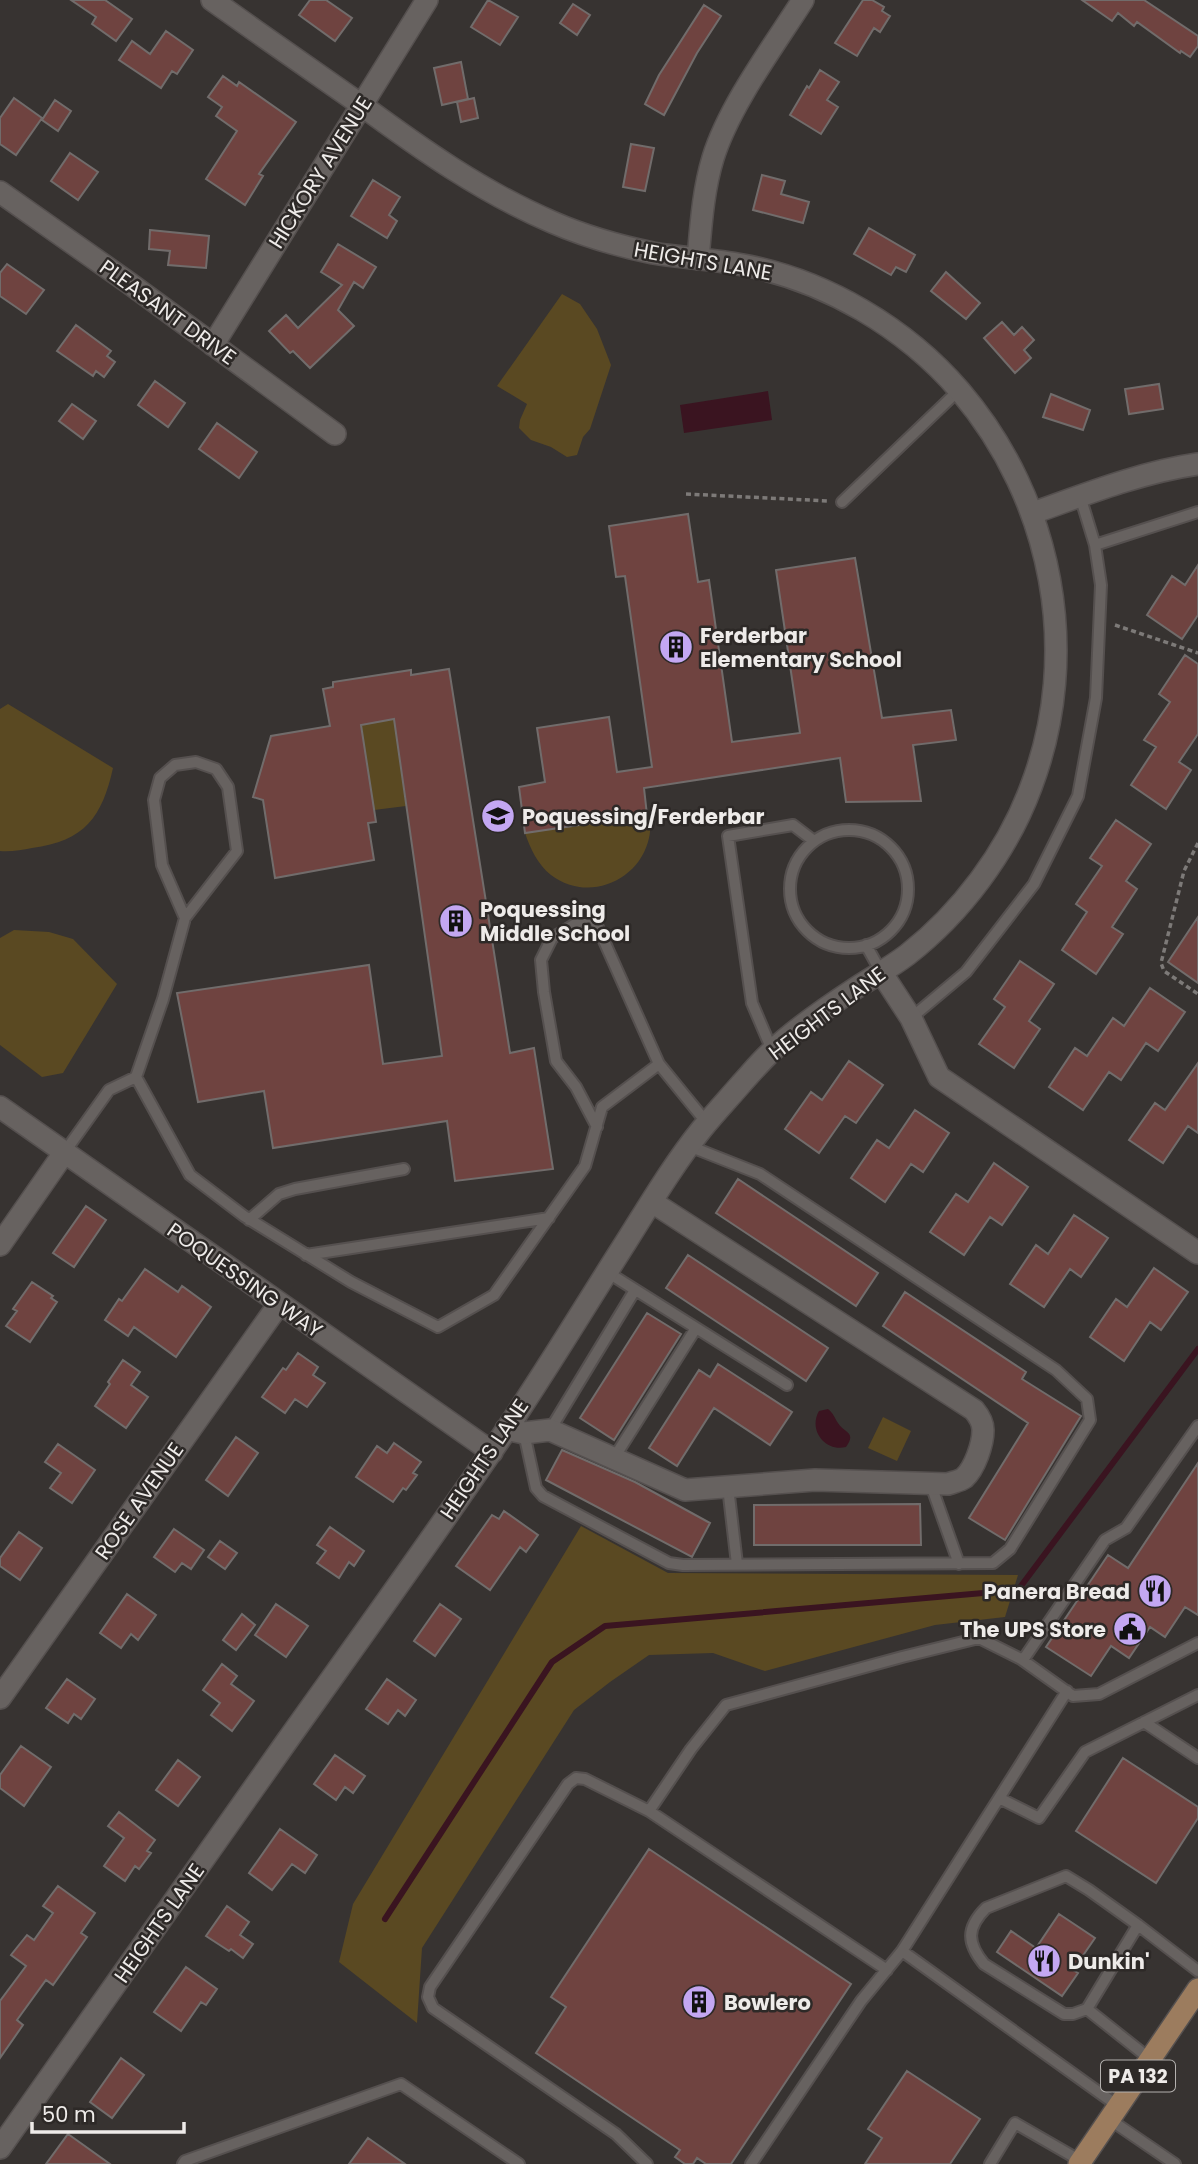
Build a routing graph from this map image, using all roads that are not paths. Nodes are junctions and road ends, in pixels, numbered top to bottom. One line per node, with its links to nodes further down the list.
1 (212, 0): 4 (street, HEIGHTS LANE)
2 (427, 0): 4 (street, HICKORY AVENUE)
3 (803, 0): 6 (street)
4 (362, 106): 6 (street, HEIGHTS LANE); 7 (street, HICKORY AVENUE)
5 (0, 192): 7 (street, PLEASANT DRIVE)
6 (698, 259): 8 (street, HEIGHTS LANE)
7 (214, 345): 9 (street, PLEASANT DRIVE)
8 (959, 390): 12 (lane); 14 (street, HEIGHTS LANE)
9 (335, 434)
10 (1198, 464): 11 (street)
11 (1080, 496): 14 (street); 15 (lane)
12 (842, 502)
13 (1198, 512): 15 (lane)
14 (1033, 513): 19 (street, HEIGHTS LANE)
15 (1095, 545): 20 (lane)
16 (814, 841): 18 (lane); 18 (lane); 21 (lane)
17 (185, 918): 17 (lane); 23 (lane)
18 (866, 945): 19 (lane)
19 (881, 972): 20 (street); 21 (street, HEIGHTS LANE)
20 (911, 1018): 34 (street)
21 (772, 1051): 25 (street, HEIGHTS LANE)
22 (659, 1064): 25 (lane); 26 (lane); 26 (lane)
23 (136, 1077): 28 (lane); 32 (lane)
24 (0, 1107): 28 (street, POQUESSING WAY)
25 (707, 1123): 27 (street, HEIGHTS LANE)
26 (597, 1127): 31 (lane)
27 (689, 1146): 30 (street, HEIGHTS LANE); 49 (lane)
28 (64, 1153): 33 (street); 38 (street, POQUESSING WAY)
29 (404, 1169): 32 (lane)
30 (652, 1202): 36 (street, HEIGHTS LANE); 46 (street)
31 (549, 1218): 35 (lane); 35 (lane)
32 (249, 1220): 35 (lane)
33 (0, 1245)
34 (1198, 1253)
35 (306, 1255)
36 (607, 1272): 37 (lane); 43 (street, HEIGHTS LANE)
37 (635, 1290): 39 (lane); 42 (lane)
38 (279, 1304): 44 (street, POQUESSING WAY); 54 (street, ROSE AVENUE)
39 (696, 1328): 40 (lane); 45 (lane)
40 (787, 1385)
41 (1198, 1426): 51 (lane)
42 (550, 1430): 43 (street); 45 (street)
43 (515, 1431): 44 (street, HEIGHTS LANE); 48 (lane)
44 (492, 1452): 67 (street, HEIGHTS LANE)
45 (614, 1458): 47 (street)
46 (931, 1485): 47 (street); 49 (lane)
47 (728, 1487): 48 (lane)
48 (737, 1564): 49 (lane)
49 (959, 1564)
50 (1198, 1643): 52 (lane)
51 (1023, 1660): 52 (lane); 58 (lane)
52 (1067, 1691): 57 (lane)
53 (1198, 1695): 55 (lane)
54 (0, 1698)
55 (1144, 1722): 56 (lane); 57 (lane)
56 (1198, 1758)
57 (999, 1798): 60 (lane)
58 (649, 1811): 61 (lane); 71 (lane)
59 (1138, 1925): 62 (lane); 64 (lane); 64 (lane)
60 (902, 1951): 61 (lane); 66 (lane)
61 (887, 1970): 72 (lane)
62 (1198, 1971)
63 (1198, 1989): 65 (main road, PA 132)
64 (1087, 2009): 65 (lane)
65 (1150, 2059): 66 (main road, PA 132)
66 (1114, 2112): 68 (main road, PA 132); 74 (lane)
67 (0, 2148)
68 (1080, 2162): 73 (lane)
69 (183, 2164): 70 (lane)
70 (519, 2164)
71 (647, 2164)
72 (751, 2164)
73 (990, 2164)
74 (1175, 2164)

